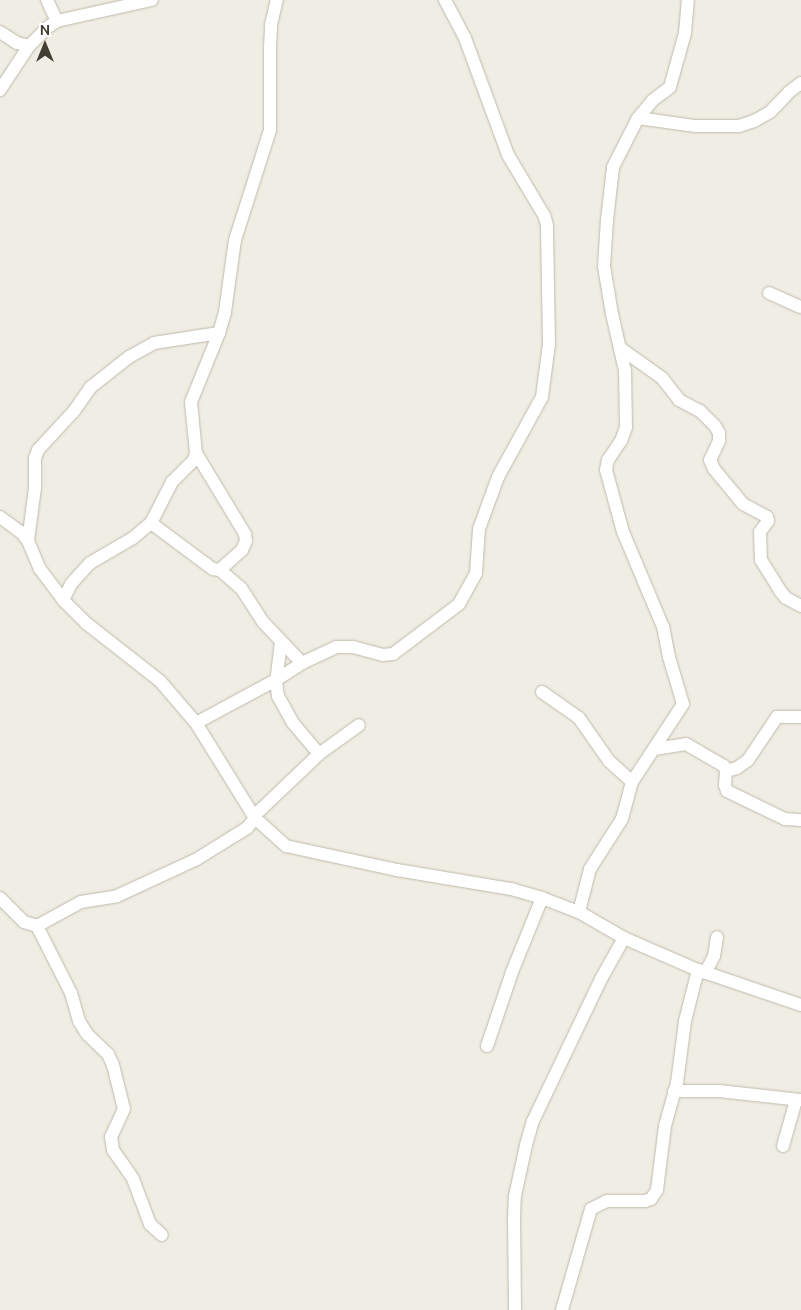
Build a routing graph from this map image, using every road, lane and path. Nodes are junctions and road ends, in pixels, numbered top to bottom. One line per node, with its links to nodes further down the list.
1 (47, 0): 6 (street)
2 (152, 0): 6 (street)
3 (277, 0): 14 (street)
4 (445, 0): 24 (street)
5 (688, 0): 11 (street)
6 (57, 21): 8 (street)
7 (0, 32): 8 (street)
8 (29, 46): 10 (street)
9 (801, 83): 11 (street)
10 (0, 90)
11 (638, 118): 15 (street)
12 (769, 293): 13 (street)
13 (801, 307)
14 (219, 333): 16 (street); 19 (street)
15 (620, 348): 22 (street); 30 (street)
16 (196, 453): 18 (street); 20 (street)
17 (0, 517): 19 (street)
18 (151, 523): 20 (street); 21 (street)
19 (28, 540): 21 (street)
20 (220, 570): 23 (street)
21 (63, 600): 28 (street)
22 (801, 606)
23 (281, 642): 24 (street); 25 (street)
24 (302, 663): 25 (street)
25 (276, 680): 28 (street); 31 (street)
26 (542, 692): 33 (street)
27 (801, 717): 32 (street)
28 (196, 723): 34 (street)
29 (359, 725): 31 (street)
30 (655, 749): 32 (street); 33 (street)
31 (319, 754): 34 (street)
32 (726, 770): 35 (street)
33 (632, 782): 38 (street)
34 (254, 817): 37 (street); 39 (street)
35 (799, 823)
36 (0, 898): 39 (street)
37 (542, 898): 38 (street); 44 (street)
38 (579, 912): 40 (street)
39 (37, 926): 50 (street)
40 (624, 938): 42 (street); 51 (street)
41 (717, 938): 42 (street)
42 (701, 971): 43 (street); 45 (street)
43 (801, 1005)
44 (487, 1046)
45 (674, 1091): 46 (street); 48 (street)
46 (689, 1093): 47 (street); 48 (street)
47 (798, 1100): 49 (street)
48 (669, 1113): 52 (street)
49 (783, 1146)
50 (162, 1235)
51 (515, 1310)
52 (562, 1310)

